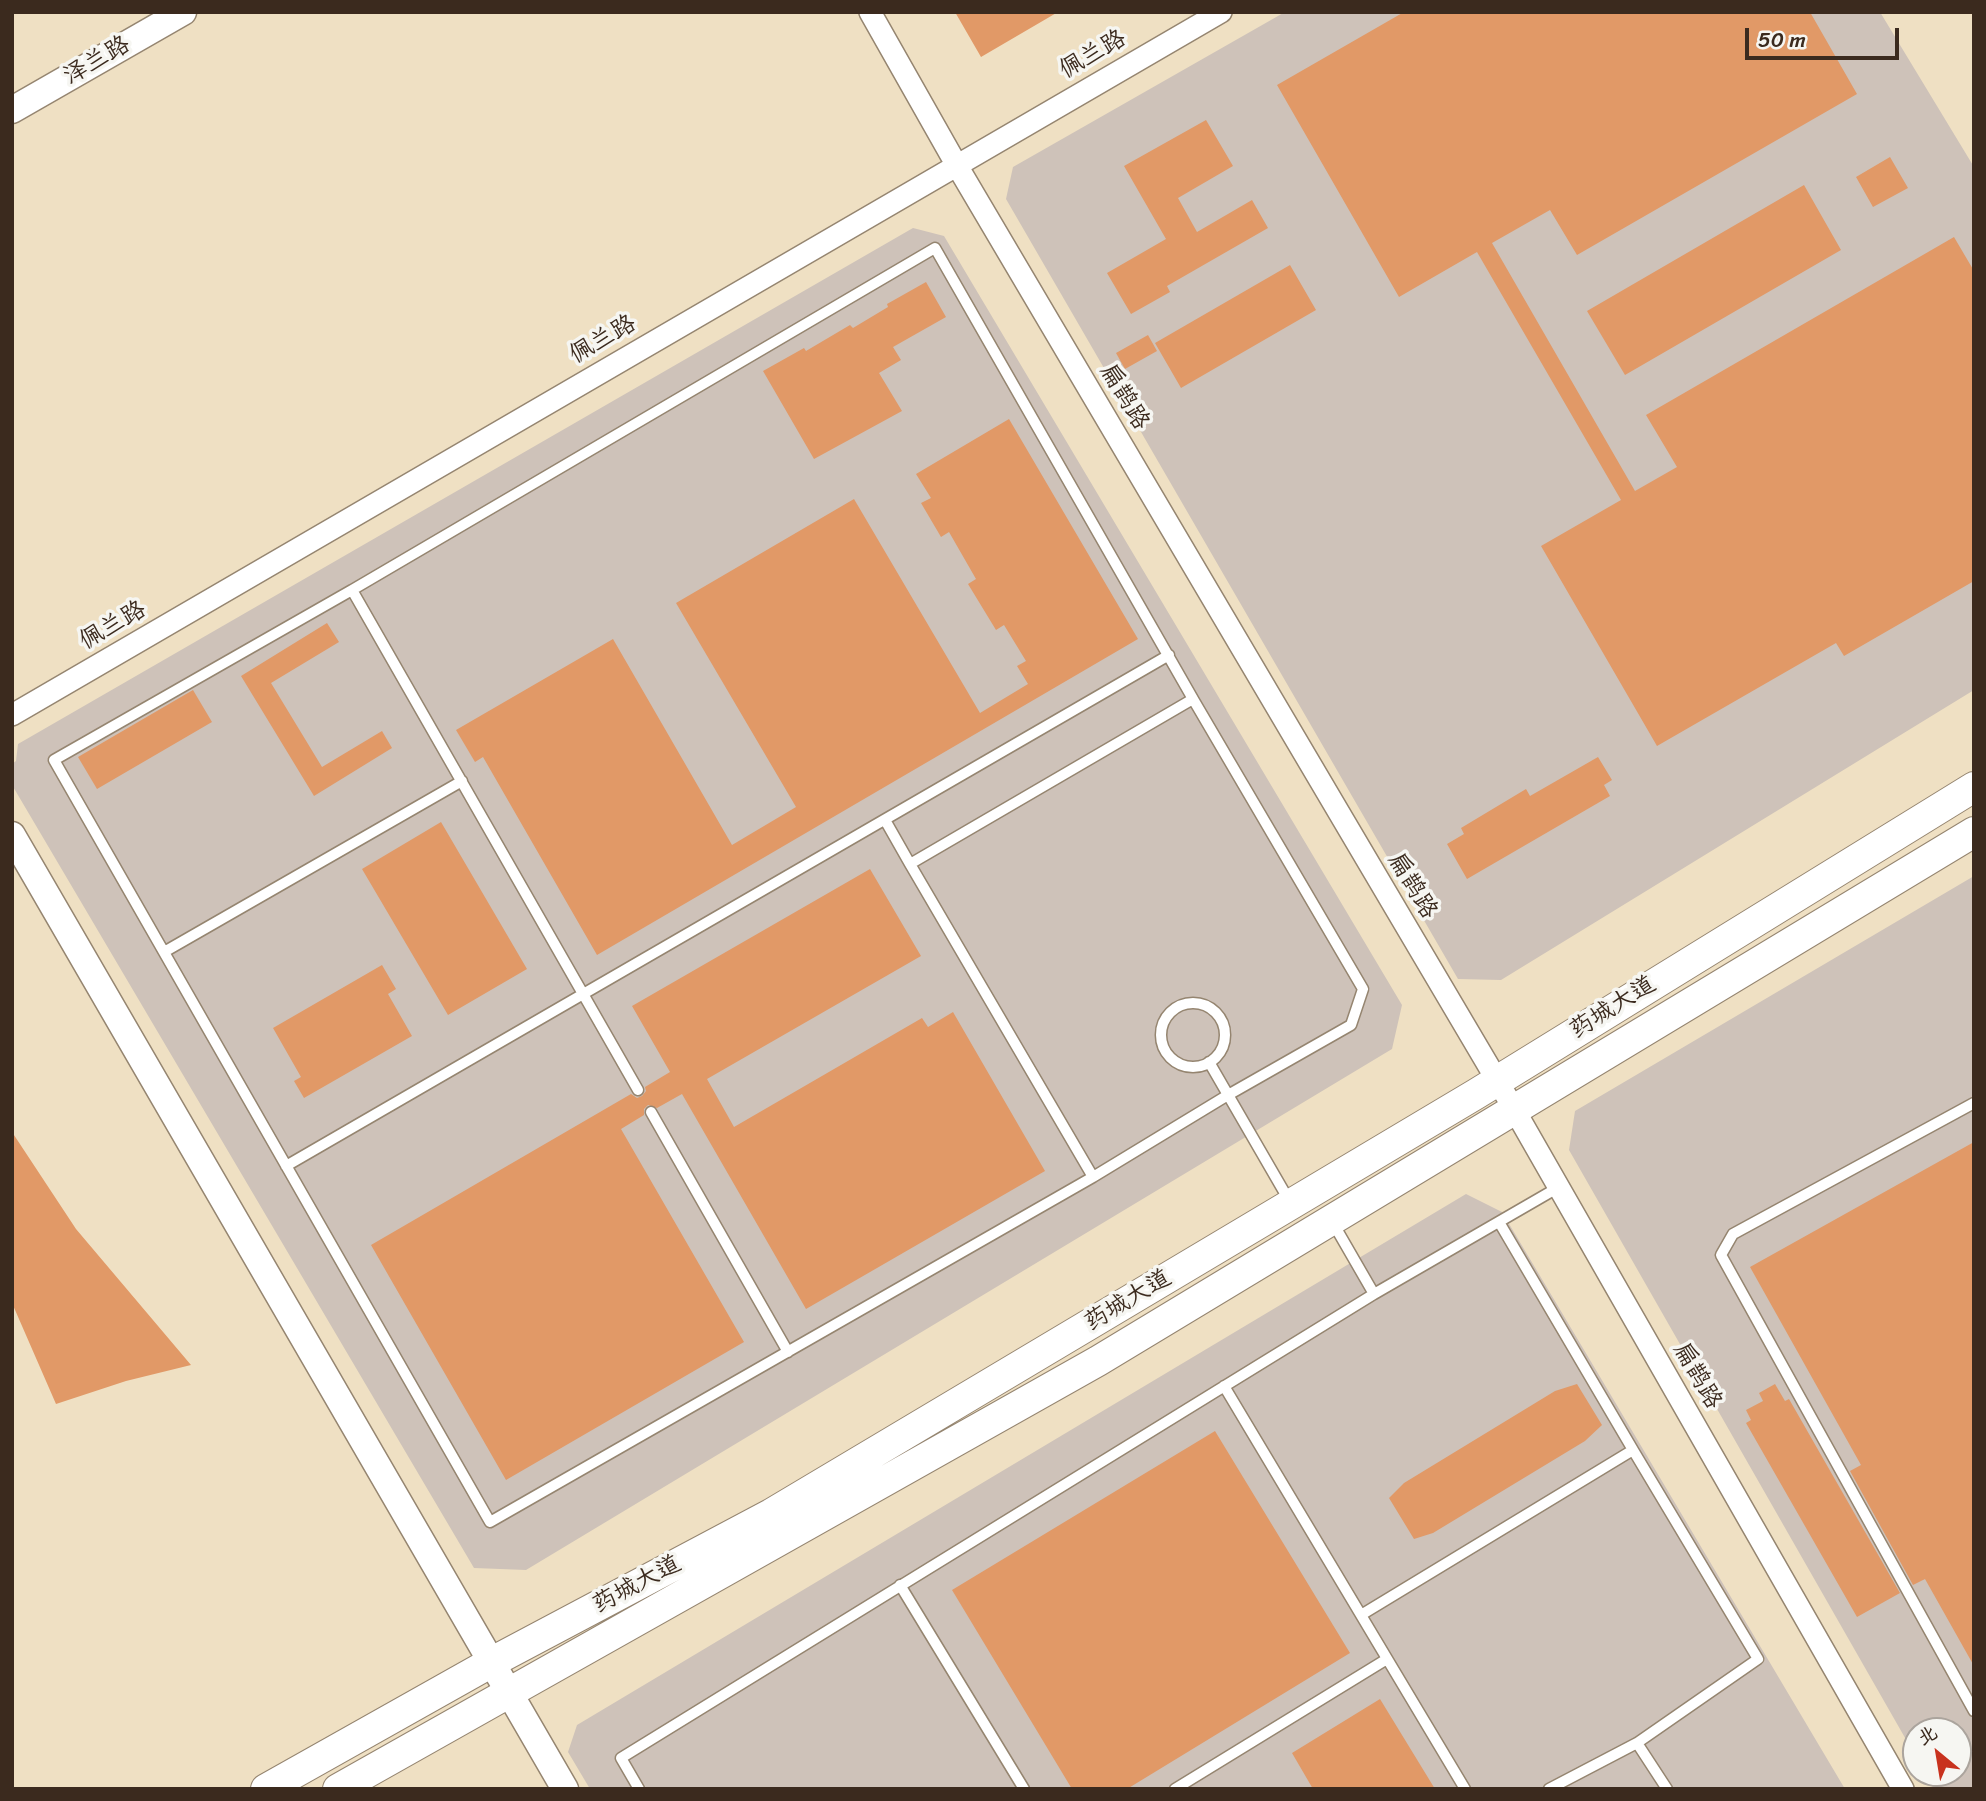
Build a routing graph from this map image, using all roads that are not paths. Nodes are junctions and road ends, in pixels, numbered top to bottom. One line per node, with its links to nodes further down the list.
1 (183, 12): 4 (street, 泽兰路)
2 (870, 12): 5 (street, 扁鹊路)
3 (1220, 12): 5 (street, 佩兰路)
4 (12, 110)
5 (956, 164): 9 (street, 佩兰路); 19 (street, 扁鹊路)
6 (352, 590): 7 (lane); 10 (lane); 16 (lane)
7 (1169, 655): 8 (lane); 12 (lane)
8 (1193, 699): 15 (lane); 21 (lane)
9 (12, 715)
10 (462, 781): 16 (lane); 17 (lane)
11 (1974, 787): 19 (main road, 药城大道)
12 (885, 820): 15 (lane); 17 (lane)
13 (1974, 832): 23 (main road, 药城大道)
14 (12, 835): 38 (street)
15 (911, 864): 26 (lane)
16 (164, 952): 25 (lane)
17 (583, 994): 20 (lane); 25 (lane)
18 (1209, 1062): 18 (lane); 21 (lane)
19 (1496, 1081): 23 (street, 扁鹊路); 28 (main road, 药城大道)
20 (638, 1090)
21 (1228, 1096): 26 (lane); 28 (lane)
22 (1974, 1103): 40 (lane)
23 (1514, 1110): 27 (street, 扁鹊路); 29 (main road, 药城大道)
24 (651, 1112): 32 (lane)
25 (286, 1166): 32 (lane)
26 (1093, 1177): 32 (lane)
27 (1559, 1187): 30 (lane); 51 (street, 扁鹊路)
28 (1291, 1204): 38 (main road, 药城大道)
29 (1331, 1220): 31 (lane); 39 (main road, 药城大道)
30 (1499, 1222): 31 (lane); 34 (lane)
31 (1374, 1294): 33 (lane)
32 (788, 1352)
33 (1224, 1386): 35 (lane); 36 (lane)
34 (1633, 1450): 36 (lane); 41 (lane)
35 (900, 1585): 45 (lane); 46 (lane)
36 (1361, 1615): 37 (lane)
37 (1387, 1659): 47 (lane); 48 (lane)
38 (492, 1662): 39 (street); 42 (main road, 药城大道)
39 (509, 1692): 43 (main road, 药城大道); 44 (street)
40 (1974, 1711)
41 (1637, 1742): 49 (lane); 50 (lane)
42 (267, 1789)
43 (338, 1789)
44 (565, 1789)
45 (639, 1789)
46 (1024, 1789)
47 (1175, 1789)
48 (1465, 1789)
49 (1549, 1789)
50 (1667, 1789)
51 (1903, 1789)

